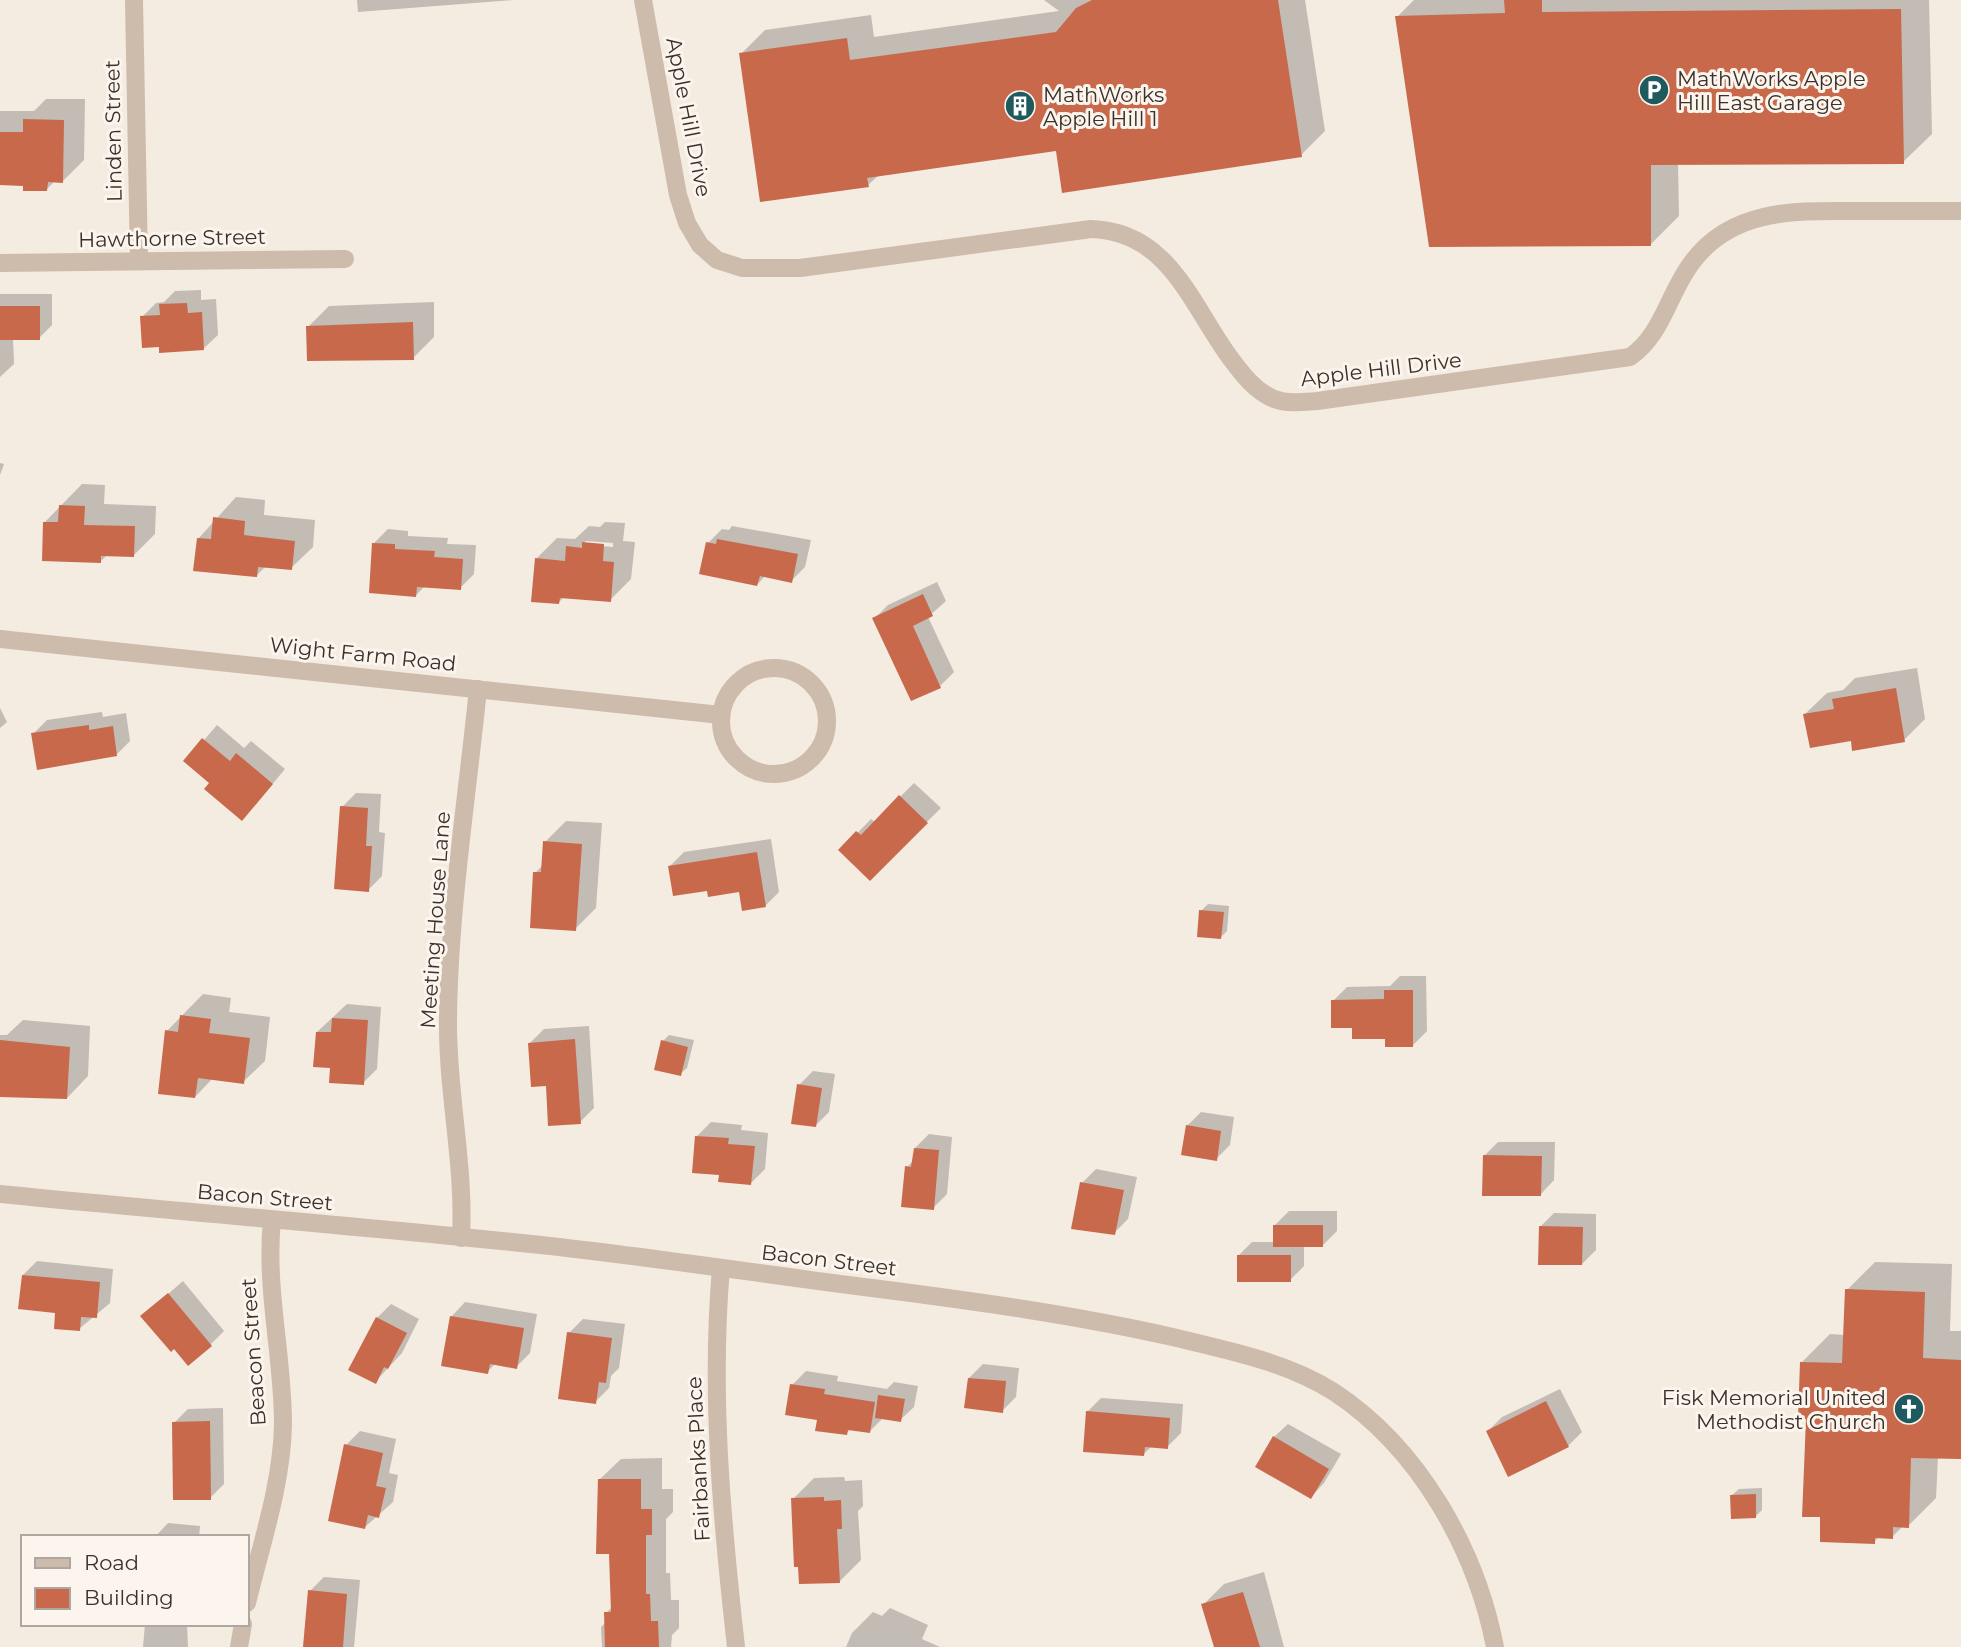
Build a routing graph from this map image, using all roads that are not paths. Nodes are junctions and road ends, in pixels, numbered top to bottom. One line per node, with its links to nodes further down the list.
1 (134, 0): 5 (street, Linden Street)
2 (643, 0): 3 (street, Apple Hill Drive)
3 (1961, 211)
4 (345, 259): 5 (street, Hawthorne Street)
5 (139, 261): 6 (street, Hawthorne Street)
6 (0, 263)
7 (0, 639): 8 (street, Wight Farm Road)
8 (478, 690): 9 (street, Wight Farm Road); 12 (street, Meeting House Lane)
9 (721, 715): 9 (street)
10 (0, 1194): 11 (street, Bacon Street)
11 (272, 1220): 12 (street, Bacon Street); 14 (street, Beacon Street)
12 (461, 1238): 13 (street, Bacon Street)
13 (721, 1268): 17 (street, Fairbanks Place); 18 (street, Bacon Street)
14 (248, 1599)
15 (243, 1626): 16 (street)
16 (239, 1647)
17 (736, 1647)
18 (1495, 1647)

